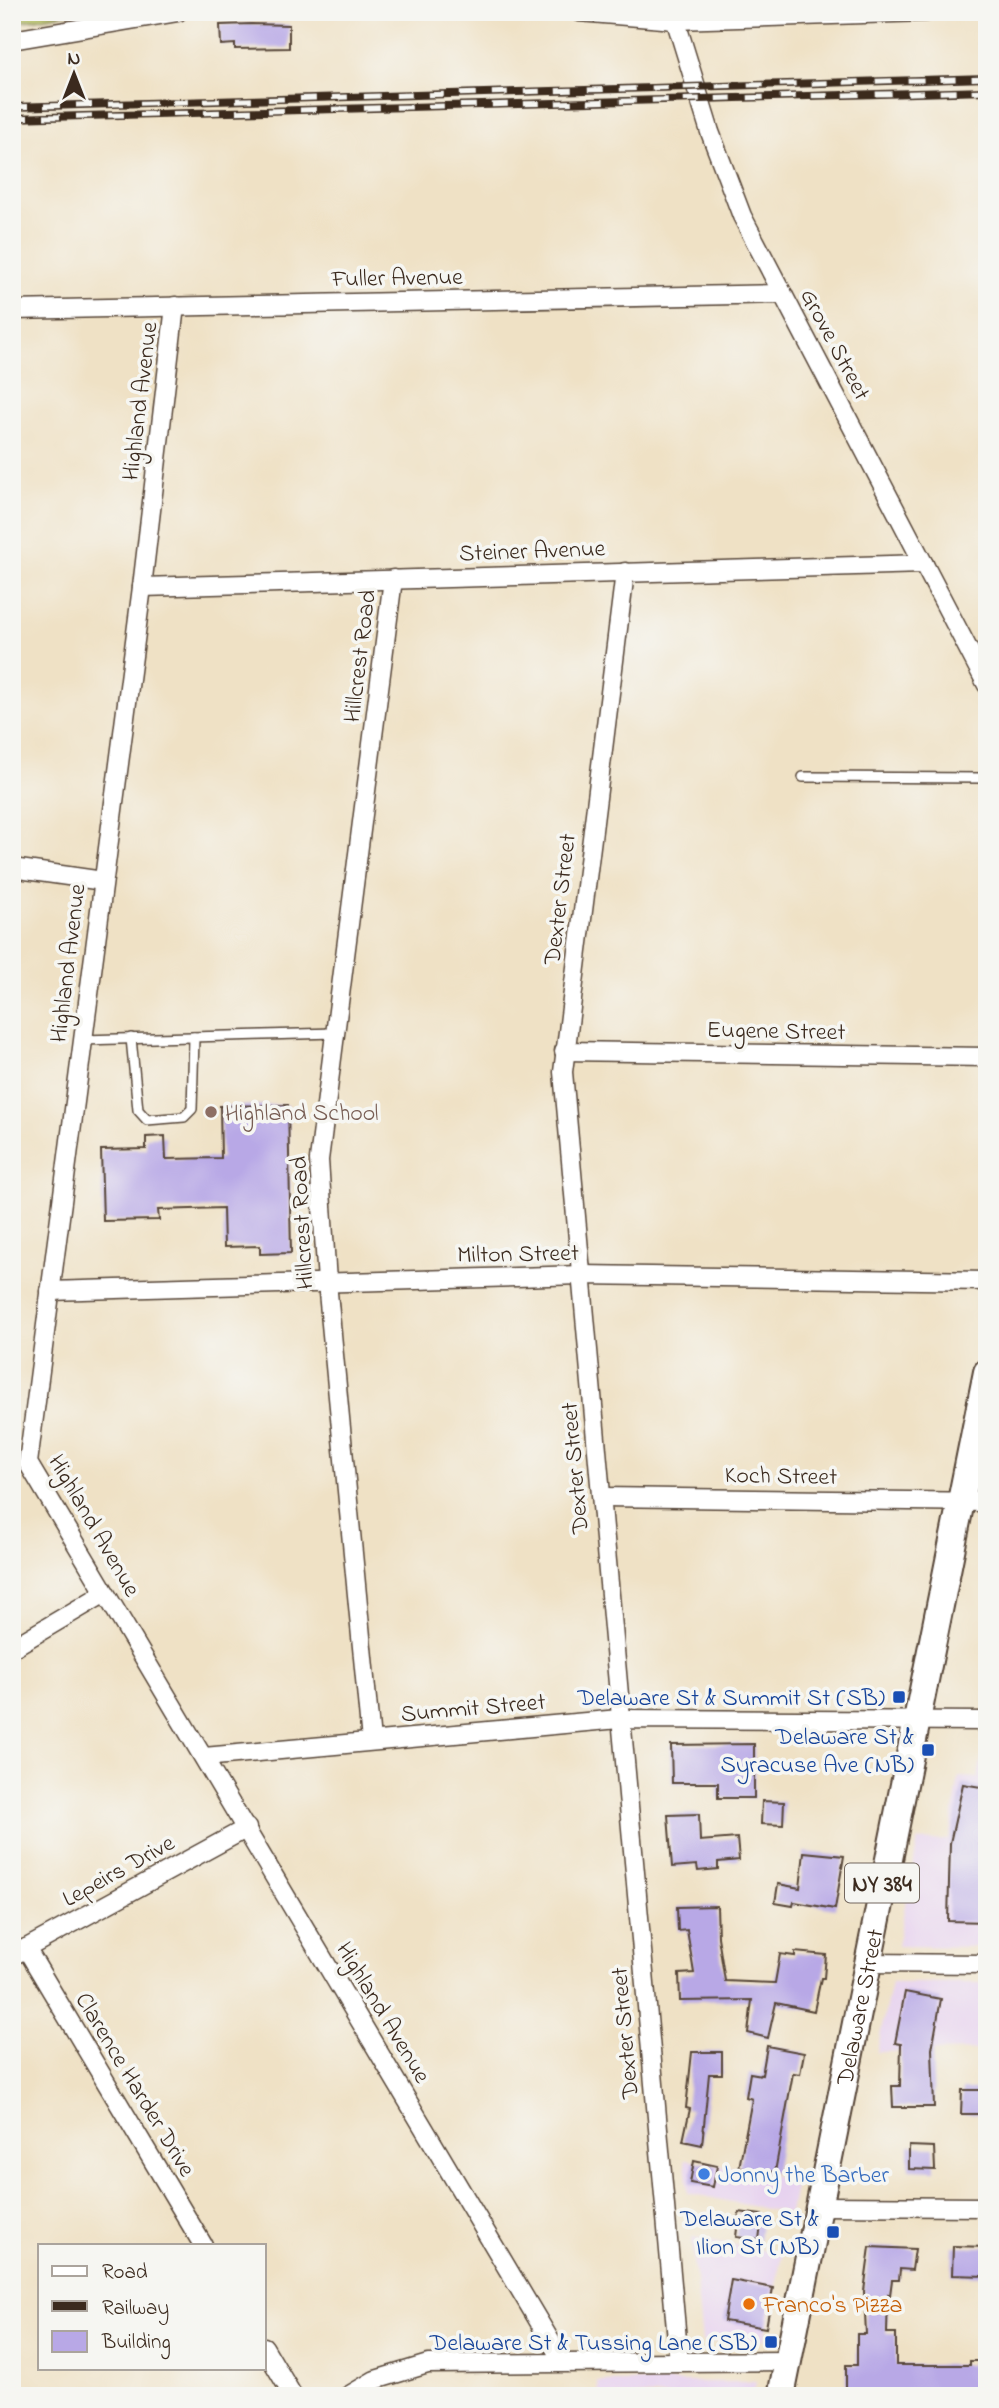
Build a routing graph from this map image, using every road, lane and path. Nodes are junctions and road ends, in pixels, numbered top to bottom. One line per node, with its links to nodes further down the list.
1 (178, 12): 5 (street)
2 (579, 12): 4 (street)
3 (926, 12): 4 (street)
4 (674, 16): 6 (street, Grove Street)
5 (12, 40)
6 (783, 294): 7 (street, Fuller Avenue); 9 (street, Grove Street)
7 (175, 306): 8 (street, Fuller Avenue); 12 (street, Highland Avenue)
8 (12, 310)
9 (923, 564): 10 (street, Steiner Avenue); 13 (street, Grove Street)
10 (625, 572): 11 (street, Steiner Avenue); 22 (street, Dexter Street)
11 (393, 579): 12 (street, Steiner Avenue); 18 (street, Hillcrest Road)
12 (142, 587): 17 (street, Highland Avenue)
13 (987, 685)
14 (803, 777): 15 (lane)
15 (987, 778)
16 (12, 868): 17 (street)
17 (103, 881): 21 (street, Highland Avenue)
18 (335, 1033): 19 (lane); 26 (street, Hillcrest Road)
19 (194, 1037): 20 (lane); 20 (lane)
20 (131, 1038): 21 (lane)
21 (82, 1040): 27 (street, Highland Avenue)
22 (564, 1051): 23 (street, Eugene Street); 24 (street, Dexter Street)
23 (987, 1057)
24 (581, 1275): 25 (street, Milton Street); 26 (street, Milton Street); 29 (street, Dexter Street)
25 (987, 1281)
26 (327, 1282): 27 (street, Milton Street); 37 (street, Hillcrest Road)
27 (50, 1291): 32 (street, Highland Avenue)
28 (987, 1372): 30 (main road, Delaware Street / NY 384)
29 (602, 1497): 30 (street, Koch Street); 34 (street, Dexter Street)
30 (959, 1502): 31 (street, Koch Street); 35 (main road, Delaware Street / NY 384)
31 (987, 1502)
32 (105, 1593): 33 (street); 38 (street, Highland Avenue)
33 (12, 1648)
34 (619, 1719): 35 (street, Summit Street); 37 (street, Summit Street); 49 (street, Dexter Street)
35 (914, 1721): 36 (street, Summit Street); 41 (main road, Delaware Street / NY 384)
36 (987, 1721)
37 (371, 1741): 38 (street, Summit Street)
38 (204, 1757): 39 (street, Highland Avenue)
39 (247, 1828): 40 (street, Lepeirs Drive); 48 (street, Highland Avenue)
40 (19, 1952): 45 (street, Clarence Harder Drive)
41 (866, 1964): 42 (street); 43 (main road, Delaware Street / NY 384)
42 (987, 1964)
43 (818, 2206): 44 (street); 47 (main road, Delaware Street / NY 384)
44 (987, 2207)
45 (203, 2244)
46 (266, 2350): 50 (street)
47 (788, 2361): 49 (street); 52 (main road, Delaware Street / NY 384)
48 (563, 2362): 49 (street); 51 (street)
49 (678, 2362)
50 (293, 2396)
51 (348, 2396)
52 (781, 2396)

